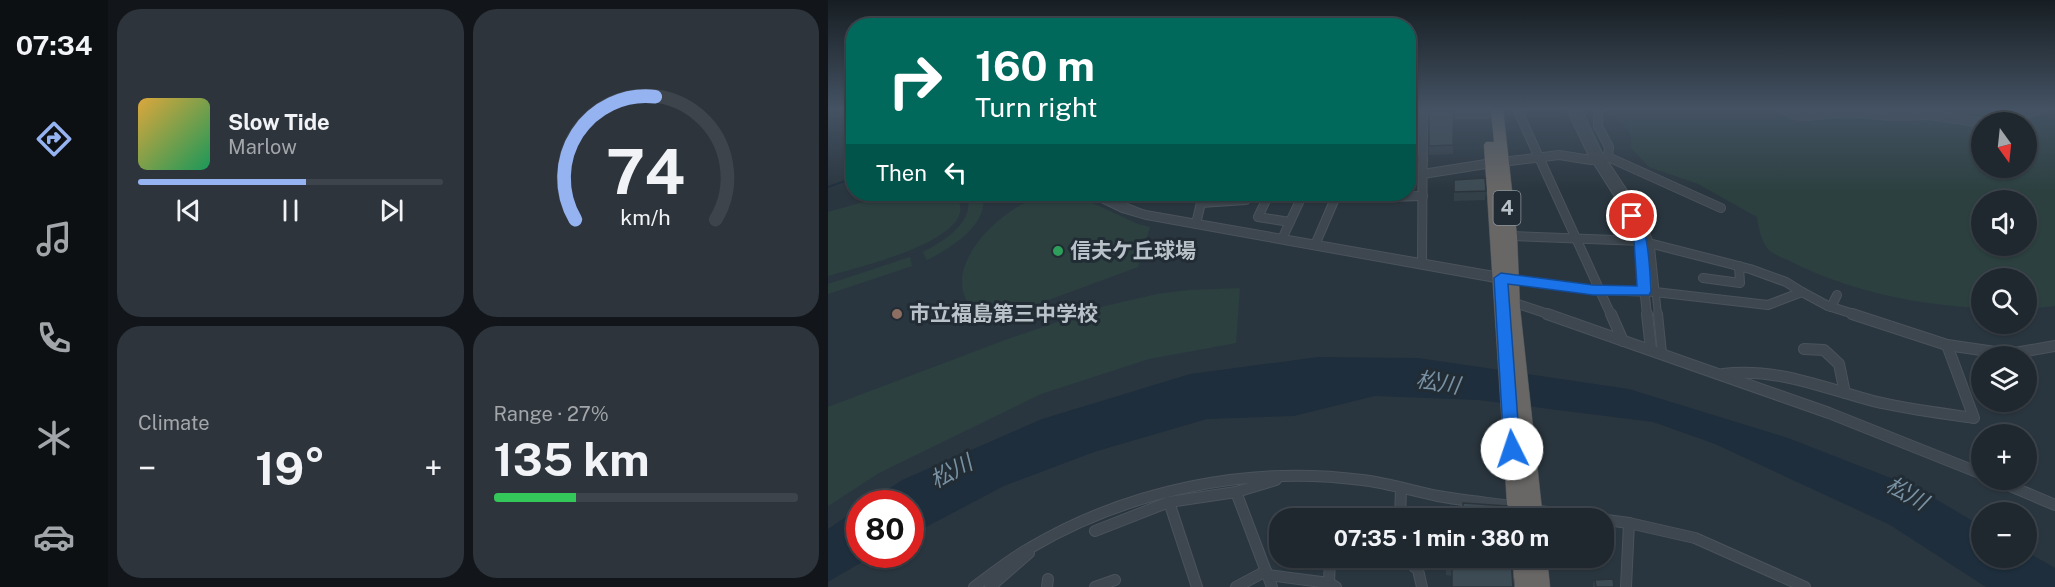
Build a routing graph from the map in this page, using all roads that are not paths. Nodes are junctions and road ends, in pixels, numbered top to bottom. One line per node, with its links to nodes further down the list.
1 (1423, 136): 10 (street)
2 (1494, 136): 11 (highway, 4)
3 (1531, 136): 7 (street)
4 (1583, 136): 8 (street)
5 (1591, 136): 8 (street)
6 (1603, 136): 8 (street)
7 (1541, 157): 8 (street); 11 (street); 25 (street)
8 (1602, 158): 21 (street); 27 (street)
9 (1416, 160): 10 (street)
10 (1423, 160): 12 (street)
11 (1497, 163): 12 (street); 24 (highway, 4); 32 (highway, 4)
12 (1423, 174): 14 (street)
13 (1416, 196): 14 (street)
14 (1422, 196): 29 (street)
15 (1109, 201): 23 (street)
16 (1231, 201): 20 (street)
17 (1266, 201): 22 (street)
18 (1300, 201): 22 (street)
19 (1334, 201): 28 (street)
20 (1201, 203): 23 (street)
21 (1721, 208)
22 (1290, 222): 26 (street)
23 (1196, 224): 26 (street)
24 (1510, 236): 25 (street); 32 (highway, 4)
25 (1577, 238): 27 (street); 33 (street)
26 (1282, 239): 28 (street)
27 (1645, 242): 30 (street); 34 (street)
28 (1315, 245): 29 (street)
29 (1422, 262): 32 (street)
30 (1739, 266): 31 (street); 35 (street)
31 (1703, 278)
32 (1506, 279): 33 (street); 37 (highway, 4)
33 (1601, 289): 34 (street); 39 (street)
34 (1650, 292): 35 (street); 42 (street); 46 (street)
35 (1802, 292): 38 (street)
36 (1837, 295): 38 (street)
37 (1508, 305): 39 (street); 58 (highway, 4)
38 (1831, 307): 40 (street)
39 (1623, 341): 42 (street)
40 (1947, 345): 44 (street); 48 (street)
41 (2055, 346): 45 (street)
42 (1651, 349): 46 (street)
43 (1804, 349): 48 (street)
44 (1971, 349)
45 (2037, 351)
46 (1662, 353): 47 (street)
47 (1722, 374): 48 (street); 49 (street)
48 (1845, 393)
49 (1971, 470)
50 (1281, 478): 51 (street); 53 (street); 62 (street)
51 (1401, 488): 56 (street); 57 (street)
52 (2020, 490): 55 (street)
53 (1236, 492): 54 (street); 67 (street)
54 (1169, 502): 61 (street); 73 (street)
55 (2055, 505)
56 (1400, 508)
57 (1519, 508)
58 (1525, 508)
59 (1614, 521): 60 (street)
60 (1629, 523): 78 (street); 79 (street)
61 (1095, 531)
62 (1039, 543): 70 (street); 71 (street)
63 (1331, 568): 69 (street)
64 (1418, 568): 75 (street)
65 (1523, 568): 76 (highway)
66 (1538, 568): 77 (highway)
67 (1269, 578): 69 (street); 74 (street)
68 (1115, 580): 72 (street)
69 (1332, 585)
70 (974, 587)
71 (990, 587)
72 (1095, 587)
73 (1197, 587)
74 (1236, 587)
75 (1422, 587)
76 (1525, 587)
77 (1540, 587)
78 (1626, 587)
79 (1805, 587)

